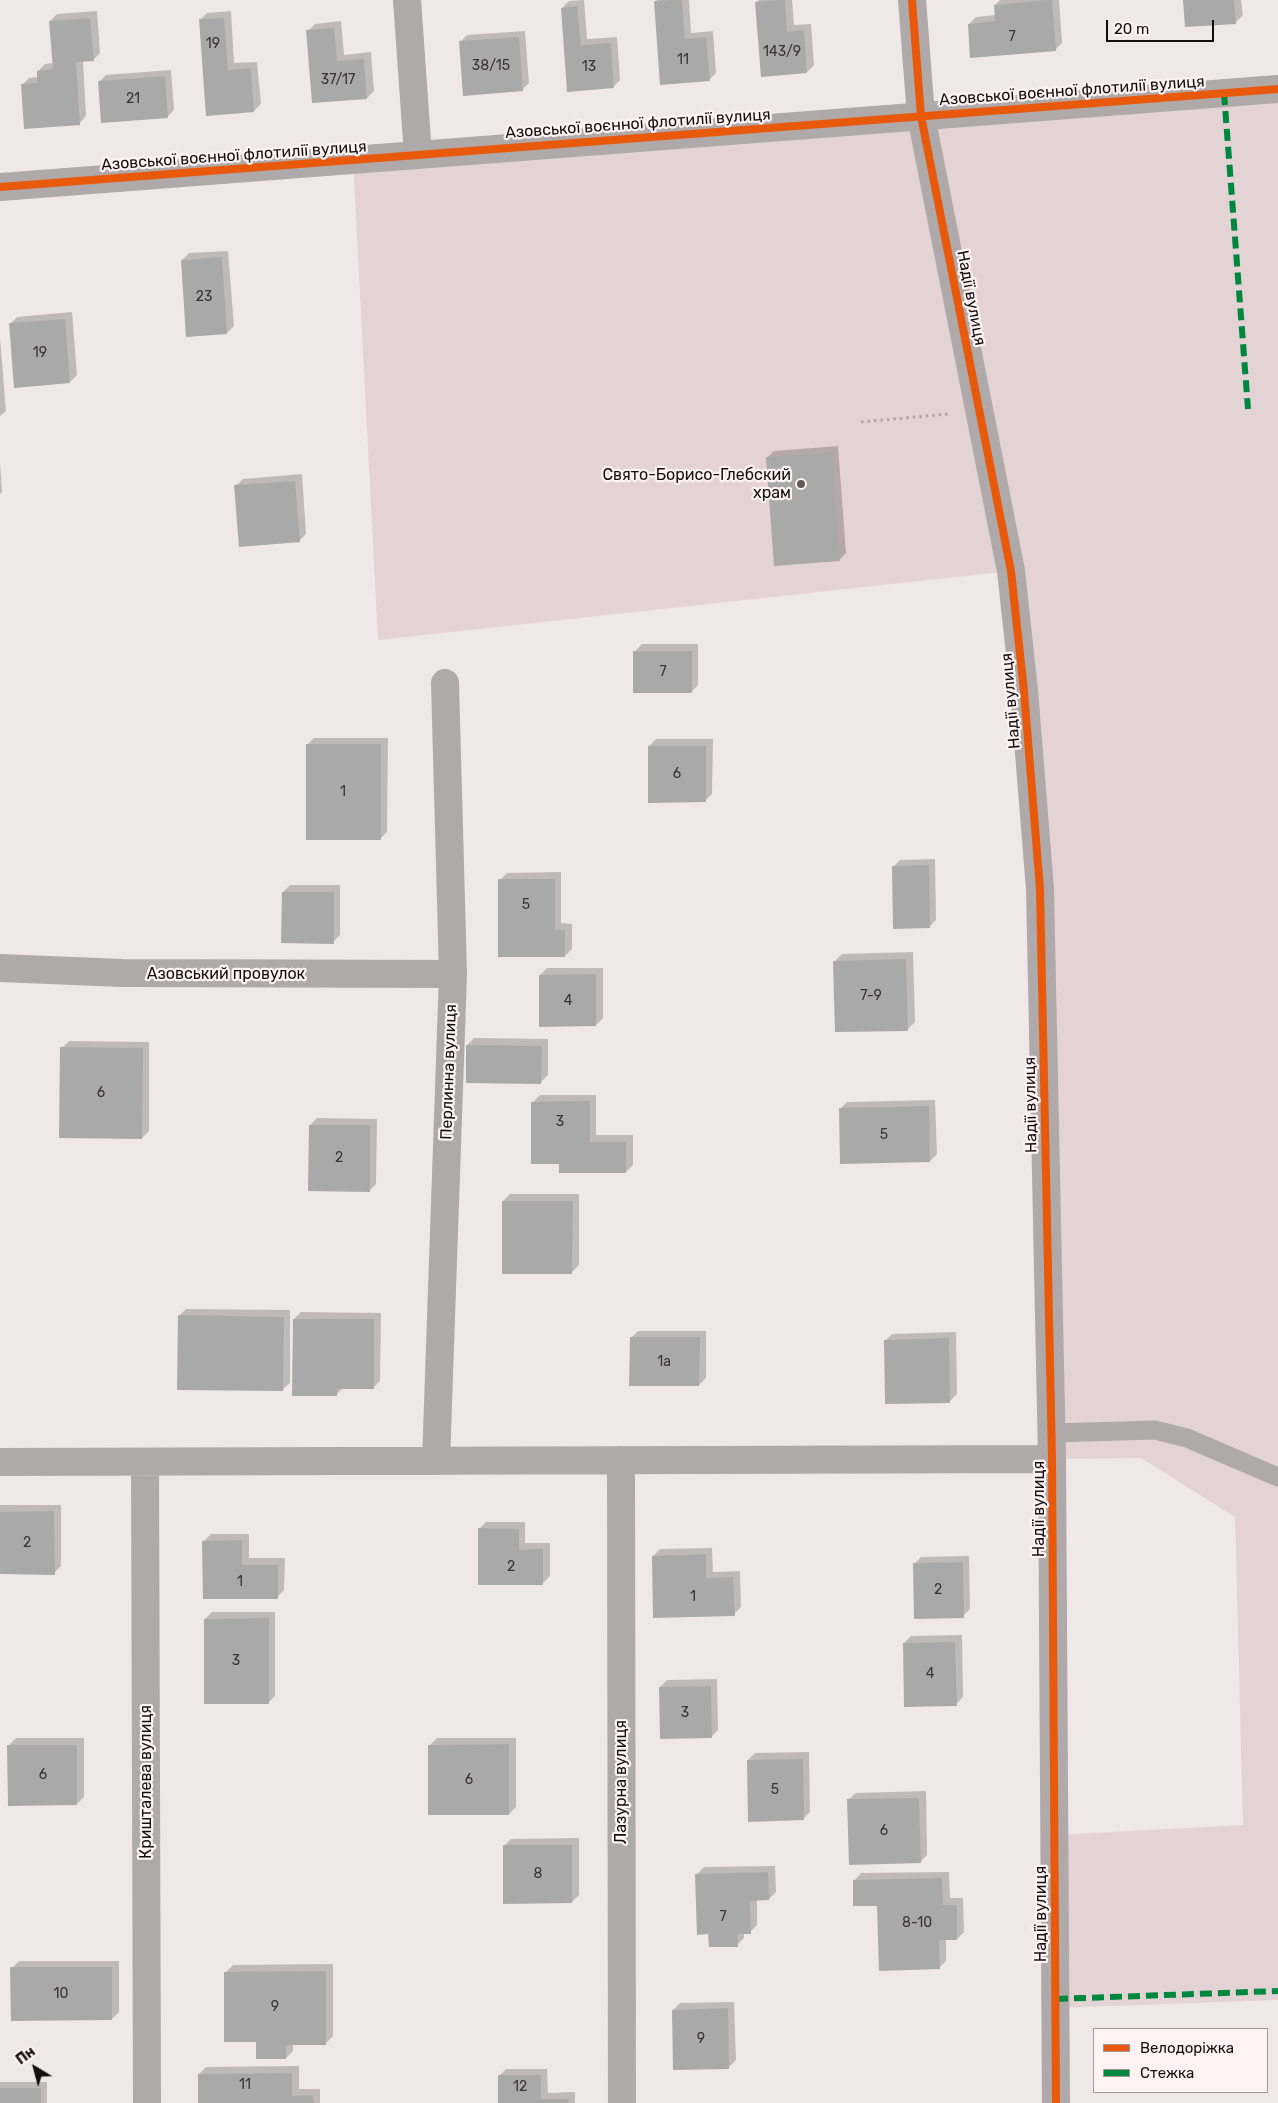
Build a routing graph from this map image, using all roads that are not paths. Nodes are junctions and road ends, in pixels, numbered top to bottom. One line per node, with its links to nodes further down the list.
1 (407, 0): 5 (street)
2 (912, 0): 4 (street, Надії вулиця)
3 (1278, 88): 4 (street, Азовської воєнної флотилії вулиця)
4 (921, 116): 5 (street, Азовської воєнної флотилії вулиця); 10 (street, Надії вулиця)
5 (418, 155): 6 (street, Азовської воєнної флотилії вулиця)
6 (0, 187)
7 (445, 683): 9 (street, Перлинна вулиця)
8 (0, 968): 9 (street, Азовський провулок)
9 (453, 974): 13 (street, Перлинна вулиця)
10 (1052, 1432): 11 (street, Надії вулиця); 16 (lane)
11 (1052, 1459): 12 (street); 19 (street, Надії вулиця)
12 (621, 1460): 13 (street); 18 (street, Лазурна вулиця)
13 (436, 1461): 15 (street)
14 (0, 1462): 15 (street)
15 (145, 1462): 17 (street, Кришталева вулиця)
16 (1278, 1477)
17 (147, 2103)
18 (622, 2103)
19 (1056, 2103)

